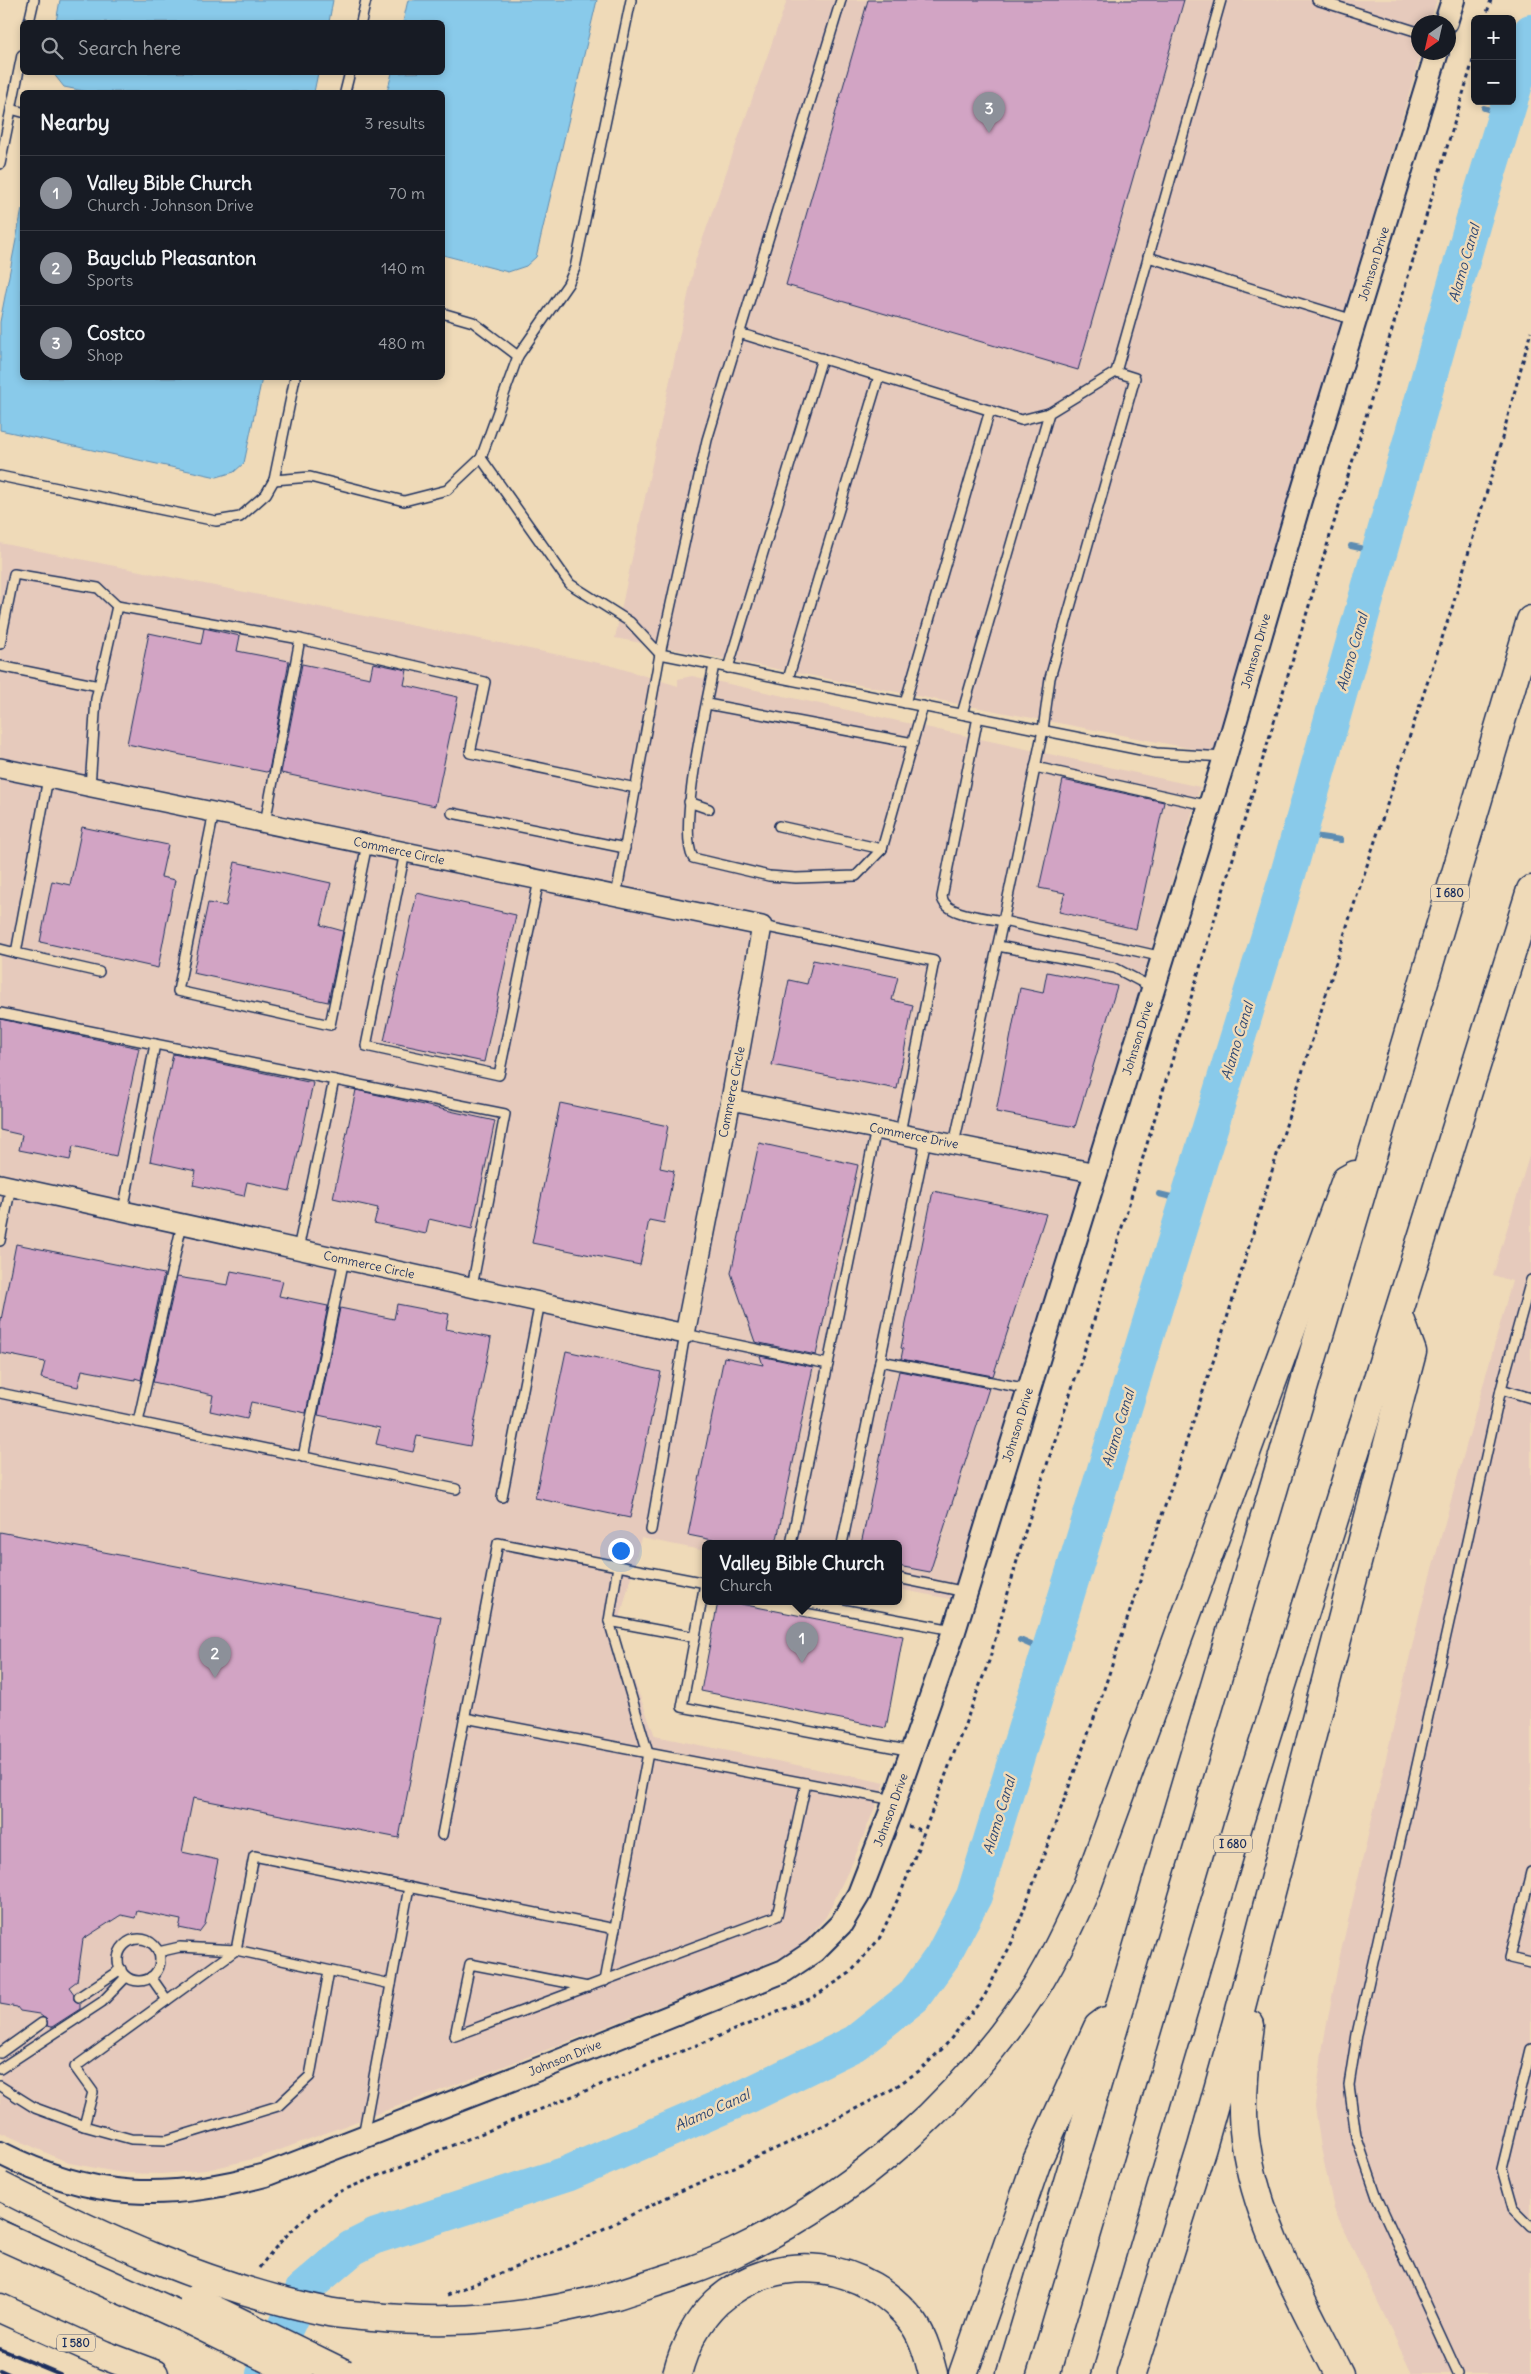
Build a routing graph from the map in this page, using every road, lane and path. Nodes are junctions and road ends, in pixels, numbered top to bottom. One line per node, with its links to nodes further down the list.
1 (34, 0): 11 (lane)
2 (366, 0): 12 (lane)
3 (631, 0): 26 (lane)
4 (841, 0): 25 (lane)
5 (1221, 0): 21 (lane)
6 (1317, 0): 13 (lane)
7 (1453, 0): 9 (street)
8 (1491, 0): 10 (path)
9 (1448, 15)
10 (1486, 15)
11 (29, 20)
12 (361, 20)
13 (1411, 30)
14 (1435, 60): 23 (street, Johnson Drive)
15 (20, 65): 18 (lane)
16 (349, 75): 17 (lane)
17 (346, 90)
18 (11, 109): 19 (lane); 20 (lane)
19 (20, 111)
20 (0, 164)
21 (1148, 258): 23 (lane); 28 (lane)
22 (445, 314): 26 (lane)
23 (1356, 321): 53 (street, Johnson Drive)
24 (1531, 331): 161 (path)
25 (739, 333): 27 (lane); 40 (lane)
26 (518, 356): 33 (lane)
27 (822, 358): 29 (lane); 43 (lane)
28 (1116, 372): 32 (lane); 51 (lane)
29 (879, 376): 31 (lane); 44 (lane)
30 (295, 380): 35 (lane)
31 (990, 410): 32 (lane); 46 (lane)
32 (1049, 413): 49 (lane)
33 (481, 458): 35 (lane); 40 (lane)
34 (0, 476): 35 (lane)
35 (274, 480)
36 (117, 606): 38 (lane); 39 (lane); 45 (lane)
37 (1531, 620): 89 (highway, I 680)
38 (300, 639): 58 (lane); 64 (lane)
39 (0, 644)
40 (660, 654): 41 (lane); 58 (lane)
41 (714, 665): 43 (lane); 47 (lane)
42 (0, 666): 45 (lane)
43 (728, 668): 44 (lane)
44 (788, 679): 46 (lane)
45 (99, 686): 57 (lane)
46 (905, 703): 48 (lane)
47 (707, 704): 52 (lane); 59 (lane)
48 (923, 706): 49 (lane); 52 (lane)
49 (962, 714): 50 (lane)
50 (978, 717): 51 (lane); 73 (lane)
51 (1043, 730): 53 (lane); 54 (lane)
52 (913, 744): 68 (lane)
53 (1226, 757): 60 (street, Johnson Drive)
54 (1035, 767): 60 (lane); 73 (lane)
55 (0, 768): 56 (street, Commerce Circle)
56 (48, 778): 57 (street, Commerce Circle); 77 (lane)
57 (90, 787): 62 (street, Commerce Circle)
58 (636, 788): 67 (lane)
59 (689, 802): 61 (lane); 68 (lane)
60 (1210, 806): 78 (street, Johnson Drive)
61 (708, 809)
62 (214, 812): 64 (street, Commerce Circle); 66 (lane)
63 (452, 813): 67 (lane)
64 (265, 823): 66 (street, Commerce Circle)
65 (779, 826): 68 (lane)
66 (367, 844): 69 (street, Commerce Circle)
67 (625, 848): 72 (lane)
68 (882, 849)
69 (405, 852): 70 (street, Commerce Circle); 70 (lane)
70 (539, 880): 72 (street, Commerce Circle)
71 (1531, 890): 100 (highway, I 680)
72 (616, 896): 74 (street, Commerce Circle)
73 (1003, 921): 75 (lane); 78 (lane)
74 (762, 926): 84 (street, Commerce Circle); 86 (lane)
75 (998, 946): 80 (lane); 88 (lane)
76 (0, 949): 77 (lane)
77 (16, 953): 79 (lane)
78 (1163, 957): 80 (street, Johnson Drive)
79 (99, 972)
80 (1153, 989): 90 (street, Johnson Drive)
81 (0, 1013): 82 (lane)
82 (155, 1044): 83 (lane); 92 (lane)
83 (334, 1080): 95 (lane); 98 (lane)
84 (732, 1100): 85 (street, Commerce Drive); 101 (street, Commerce Circle)
85 (876, 1129): 86 (street, Commerce Drive); 103 (lane)
86 (900, 1133): 87 (street, Commerce Drive)
87 (926, 1139): 88 (street, Commerce Drive); 102 (lane)
88 (954, 1144): 90 (street, Commerce Drive)
89 (1369, 1166): 146 (highway, I 680); 155 (highway, bridge)
90 (1096, 1173): 104 (street, Johnson Drive)
91 (6, 1185): 92 (street, Commerce Circle); 94 (lane)
92 (123, 1211): 93 (street, Commerce Circle)
93 (182, 1224): 95 (street, Commerce Circle); 108 (lane)
94 (0, 1241)
95 (298, 1249): 96 (street, Commerce Circle)
96 (344, 1259): 98 (street, Commerce Circle); 109 (lane)
97 (1531, 1280): 105 (lane)
98 (472, 1287): 99 (street, Commerce Circle)
99 (540, 1302): 101 (street, Commerce Circle); 111 (lane)
100 (1398, 1316): 129 (highway); 170 (highway, I 680)
101 (685, 1334): 103 (lane); 112 (lane)
102 (880, 1361): 104 (lane); 114 (lane)
103 (828, 1364): 113 (lane)
104 (1029, 1389): 118 (street, Johnson Drive)
105 (1501, 1389): 107 (lane); 173 (lane)
106 (0, 1393): 108 (lane)
107 (1531, 1398)
108 (138, 1422): 109 (lane)
109 (303, 1457): 110 (lane)
110 (456, 1489)
111 (502, 1498)
112 (651, 1530)
113 (792, 1540)
114 (843, 1540)
115 (618, 1566): 117 (lane); 121 (lane); 124 (lane)
116 (902, 1579): 118 (lane)
117 (702, 1582)
118 (966, 1592): 122 (street, Johnson Drive)
119 (702, 1599): 123 (lane)
120 (820, 1605): 122 (lane)
121 (609, 1621): 123 (lane); 126 (lane)
122 (954, 1631): 125 (street, Johnson Drive)
123 (695, 1637): 125 (lane)
124 (465, 1718): 126 (lane); 130 (lane)
125 (912, 1751): 128 (street, Johnson Drive)
126 (648, 1753): 127 (lane); 133 (lane)
127 (806, 1783): 128 (lane); 141 (lane)
128 (895, 1800): 153 (street, Johnson Drive)
129 (1288, 1834): 171 (highway); 172 (highway)
130 (442, 1835)
131 (1531, 1872): 136 (lane)
132 (409, 1887): 133 (lane); 134 (lane); 142 (lane)
133 (614, 1929): 141 (lane)
134 (236, 1950): 135 (lane); 138 (lane); 145 (lane)
135 (158, 1952): 137 (lane); 140 (lane)
136 (1531, 1963)
137 (121, 1969): 139 (lane); 144 (lane)
138 (329, 1970): 142 (lane); 152 (lane)
139 (126, 1977): 140 (lane); 150 (lane)
140 (150, 1977): 145 (lane)
141 (605, 1981): 143 (lane)
142 (391, 1984): 153 (lane)
143 (588, 1986): 143 (lane)
144 (79, 1997)
145 (167, 2000): 152 (lane)
146 (1118, 2011): 168 (highway); 169 (highway, I 680)
147 (42, 2023): 149 (lane)
148 (1531, 2050): 158 (lane)
149 (0, 2053)
150 (0, 2069)
151 (0, 2086): 152 (lane)
152 (84, 2126)
153 (363, 2136): 154 (street, Johnson Drive)
154 (0, 2154)
155 (0, 2186)
156 (336, 2193): 160 (path)
157 (0, 2201): 165 (highway, bridge)
158 (1531, 2226)
159 (0, 2234): 164 (highway, bridge)
160 (259, 2268)
161 (439, 2298)
162 (0, 2308): 163 (highway, I 580)
163 (154, 2374)
164 (299, 2374)
165 (344, 2374)
166 (677, 2374): 167 (highway)
167 (933, 2374)
168 (963, 2374)
169 (1012, 2374)
170 (1076, 2374)
171 (1131, 2374)
172 (1339, 2374)
173 (1458, 2374)

